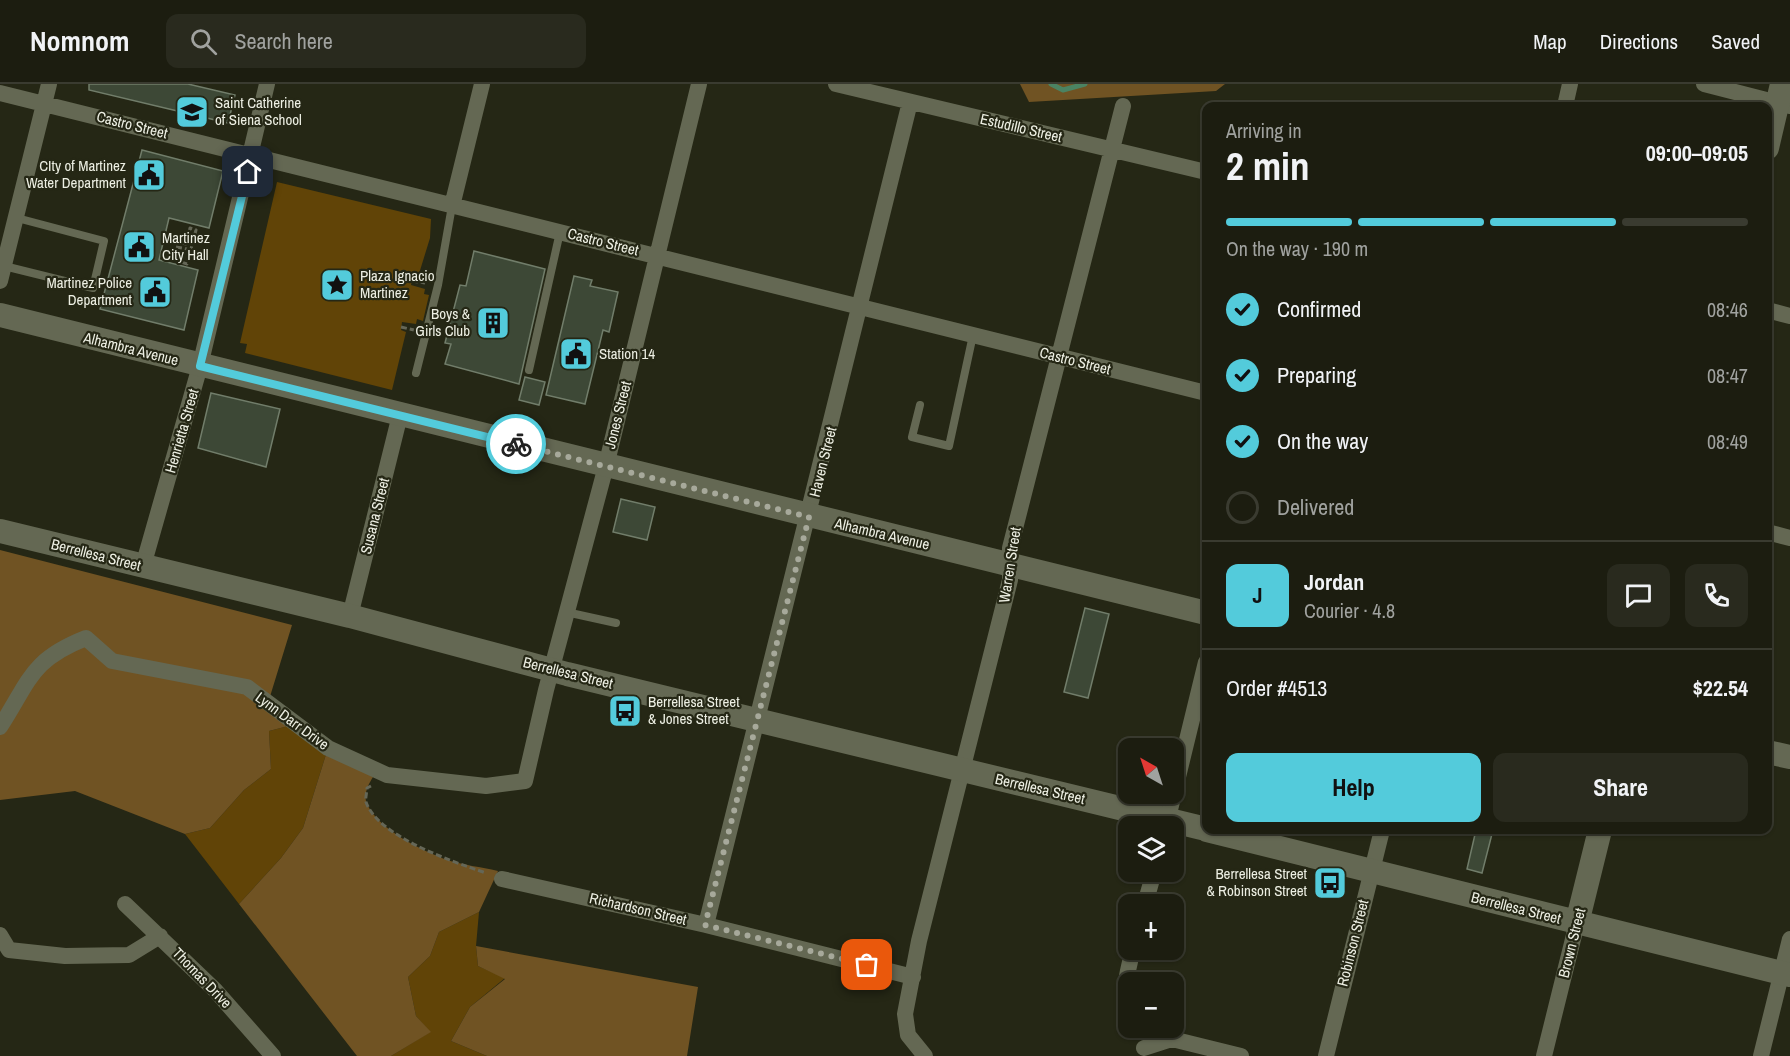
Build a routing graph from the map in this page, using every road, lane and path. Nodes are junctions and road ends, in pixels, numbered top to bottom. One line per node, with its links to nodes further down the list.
1 (49, 84): 12 (street)
2 (267, 84): 16 (street, Henrietta Street)
3 (482, 84): 18 (street)
4 (699, 84): 25 (street, Jones Street)
5 (836, 84): 10 (street, Estudillo Street)
6 (1570, 84): 11 (street)
7 (1704, 84): 9 (street)
8 (0, 93): 12 (street, Castro Street)
9 (1783, 98): 14 (main road)
10 (910, 102): 15 (street, Estudillo Street); 27 (street, Haven Street)
11 (1566, 102)
12 (44, 104): 16 (street, Castro Street); 19 (street)
13 (1123, 106): 15 (street, Warren Street)
14 (1772, 132)
15 (1113, 149): 17 (street, Estudillo Street); 32 (street, Warren Street)
16 (252, 156): 18 (street, Castro Street); 33 (street, Henrietta Street)
17 (1202, 171)
18 (452, 206): 20 (street, Castro Street); 35 (lane)
19 (17, 218): 26 (street); 26 (lane)
20 (560, 232): 25 (street, Castro Street); 34 (lane)
21 (177, 242): 24 (path)
22 (176, 247): 23 (path)
23 (187, 249)
24 (174, 252)
25 (657, 255): 27 (street, Castro Street); 39 (street, Jones Street)
26 (2, 273)
27 (861, 306): 31 (street, Castro Street); 40 (street, Haven Street)
28 (1772, 311): 30 (street)
29 (0, 315): 33 (main road, Alhambra Avenue)
30 (1790, 316)
31 (973, 335): 32 (street, Castro Street); 37 (lane)
32 (1058, 357): 36 (street, Castro Street); 44 (street, Warren Street)
33 (200, 366): 38 (main road, Alhambra Avenue); 45 (street, Henrietta Street)
34 (529, 370)
35 (416, 373)
36 (1202, 392)
37 (920, 405)
38 (400, 415): 39 (main road, Alhambra Avenue); 48 (street, Susana Street)
39 (606, 466): 40 (main road, Alhambra Avenue); 46 (street, Jones Street)
40 (809, 517): 44 (main road, Alhambra Avenue); 52 (street, Haven Street)
41 (0, 531): 45 (main road, Berrellesa Street)
42 (1772, 533): 43 (street)
43 (1790, 538)
44 (1010, 565): 47 (main road, Alhambra Avenue); 56 (street, Warren Street)
45 (144, 566): 48 (main road, Berrellesa Street)
46 (566, 612): 49 (lane); 50 (street, Jones Street)
47 (1202, 612)
48 (350, 616): 50 (main road, Berrellesa Street)
49 (616, 623)
50 (551, 670): 52 (main road, Berrellesa Street); 58 (street, Jones Street)
51 (1202, 679): 60 (street)
52 (758, 720): 56 (main road, Berrellesa Street); 70 (street, Haven Street)
53 (0, 727): 57 (street, Lynn Darr Drive)
54 (1772, 753): 55 (main road)
55 (1790, 757)
56 (964, 772): 59 (main road, Berrellesa Street); 75 (street, Warren Street)
57 (387, 775): 58 (street, Lynn Darr Drive); 67 (path)
58 (525, 781)
59 (1139, 816)
60 (1169, 816)
61 (1184, 826): 62 (main road, Berrellesa Street)
62 (1202, 828)
63 (1225, 834): 66 (main road, Berrellesa Street)
64 (1381, 834): 66 (street, Robinson Street)
65 (1599, 834): 69 (main road, Brown Street)
66 (1371, 872): 69 (main road, Berrellesa Street); 81 (street, Robinson Street)
67 (502, 879): 70 (street, Richardson Street)
68 (125, 904): 72 (street, Thomas Drive)
69 (1577, 923): 74 (main road, Berrellesa Street); 82 (street, Brown Street)
70 (705, 925): 75 (street, Richardson Street)
71 (0, 935): 72 (street)
72 (160, 936): 78 (street, Thomas Drive)
73 (1790, 939): 74 (street)
74 (1786, 974): 83 (street)
75 (913, 977): 79 (street, Warren Street)
76 (1137, 1038): 77 (street)
77 (1146, 1052): 80 (street)
78 (273, 1056)
79 (925, 1056)
80 (1241, 1056)
81 (1326, 1056)
82 (1544, 1056)
83 (1761, 1056)

